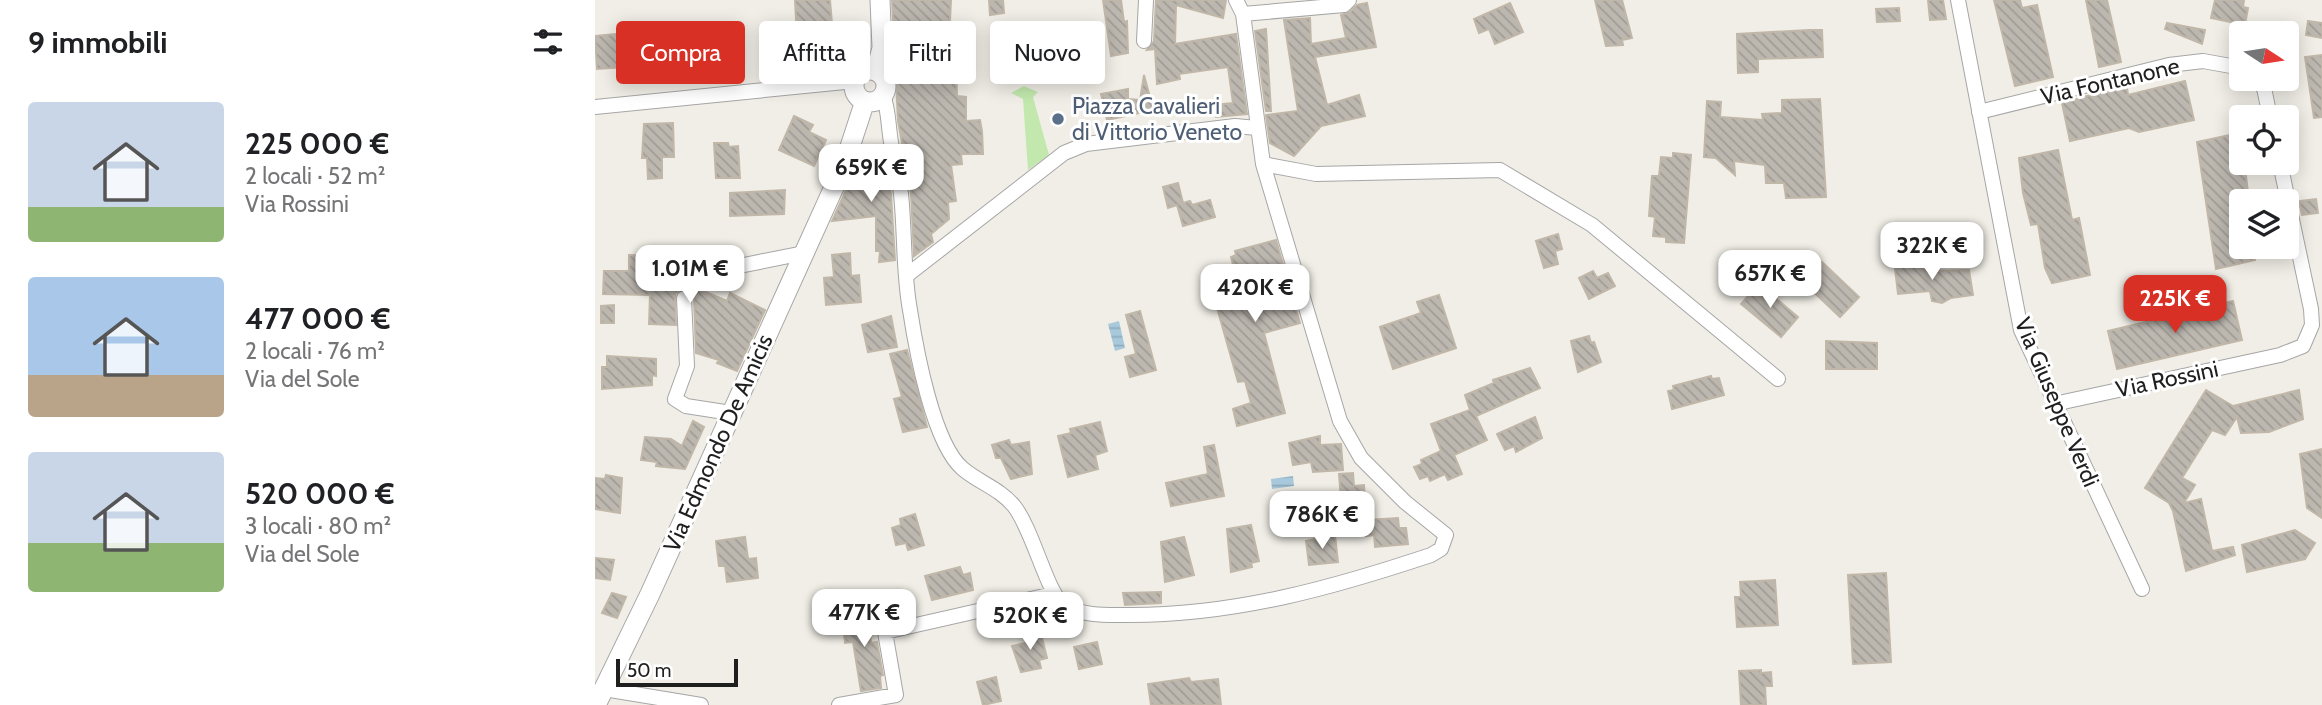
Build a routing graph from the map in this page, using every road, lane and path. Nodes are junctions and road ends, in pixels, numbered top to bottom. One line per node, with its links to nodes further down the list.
1 (880, 0): 9 (street)
2 (1146, 0): 7 (street)
3 (1237, 0): 6 (street)
4 (1349, 0): 6 (street)
5 (1958, 0): 15 (street, Via Giuseppe Verdi)
6 (1243, 14): 16 (street)
7 (1144, 41)
8 (2229, 66): 15 (street, Via Fontanone)
9 (876, 71): 10 (street); 13 (street)
10 (870, 72)
11 (825, 84): 14 (street)
12 (855, 84): 13 (street)
13 (874, 98): 19 (street, Via Edmondo De Amicis); 21 (street)
14 (595, 107)
15 (1979, 112): 24 (street, Via Giuseppe Verdi)
16 (1257, 128): 17 (street); 21 (street)
17 (1263, 164): 23 (street); 27 (street)
18 (2283, 175): 24 (street, Via Rossini)
19 (804, 253): 20 (street); 25 (street, Via Edmondo De Amicis)
20 (719, 270)
21 (906, 276): 27 (street)
22 (684, 298): 25 (street)
23 (1778, 379)
24 (2054, 404): 26 (street, Via Giuseppe Verdi)
25 (731, 413): 28 (street, Via Edmondo De Amicis)
26 (2142, 589)
27 (1053, 594): 30 (street)
28 (598, 698): 29 (street)
29 (701, 705)
30 (839, 705)

